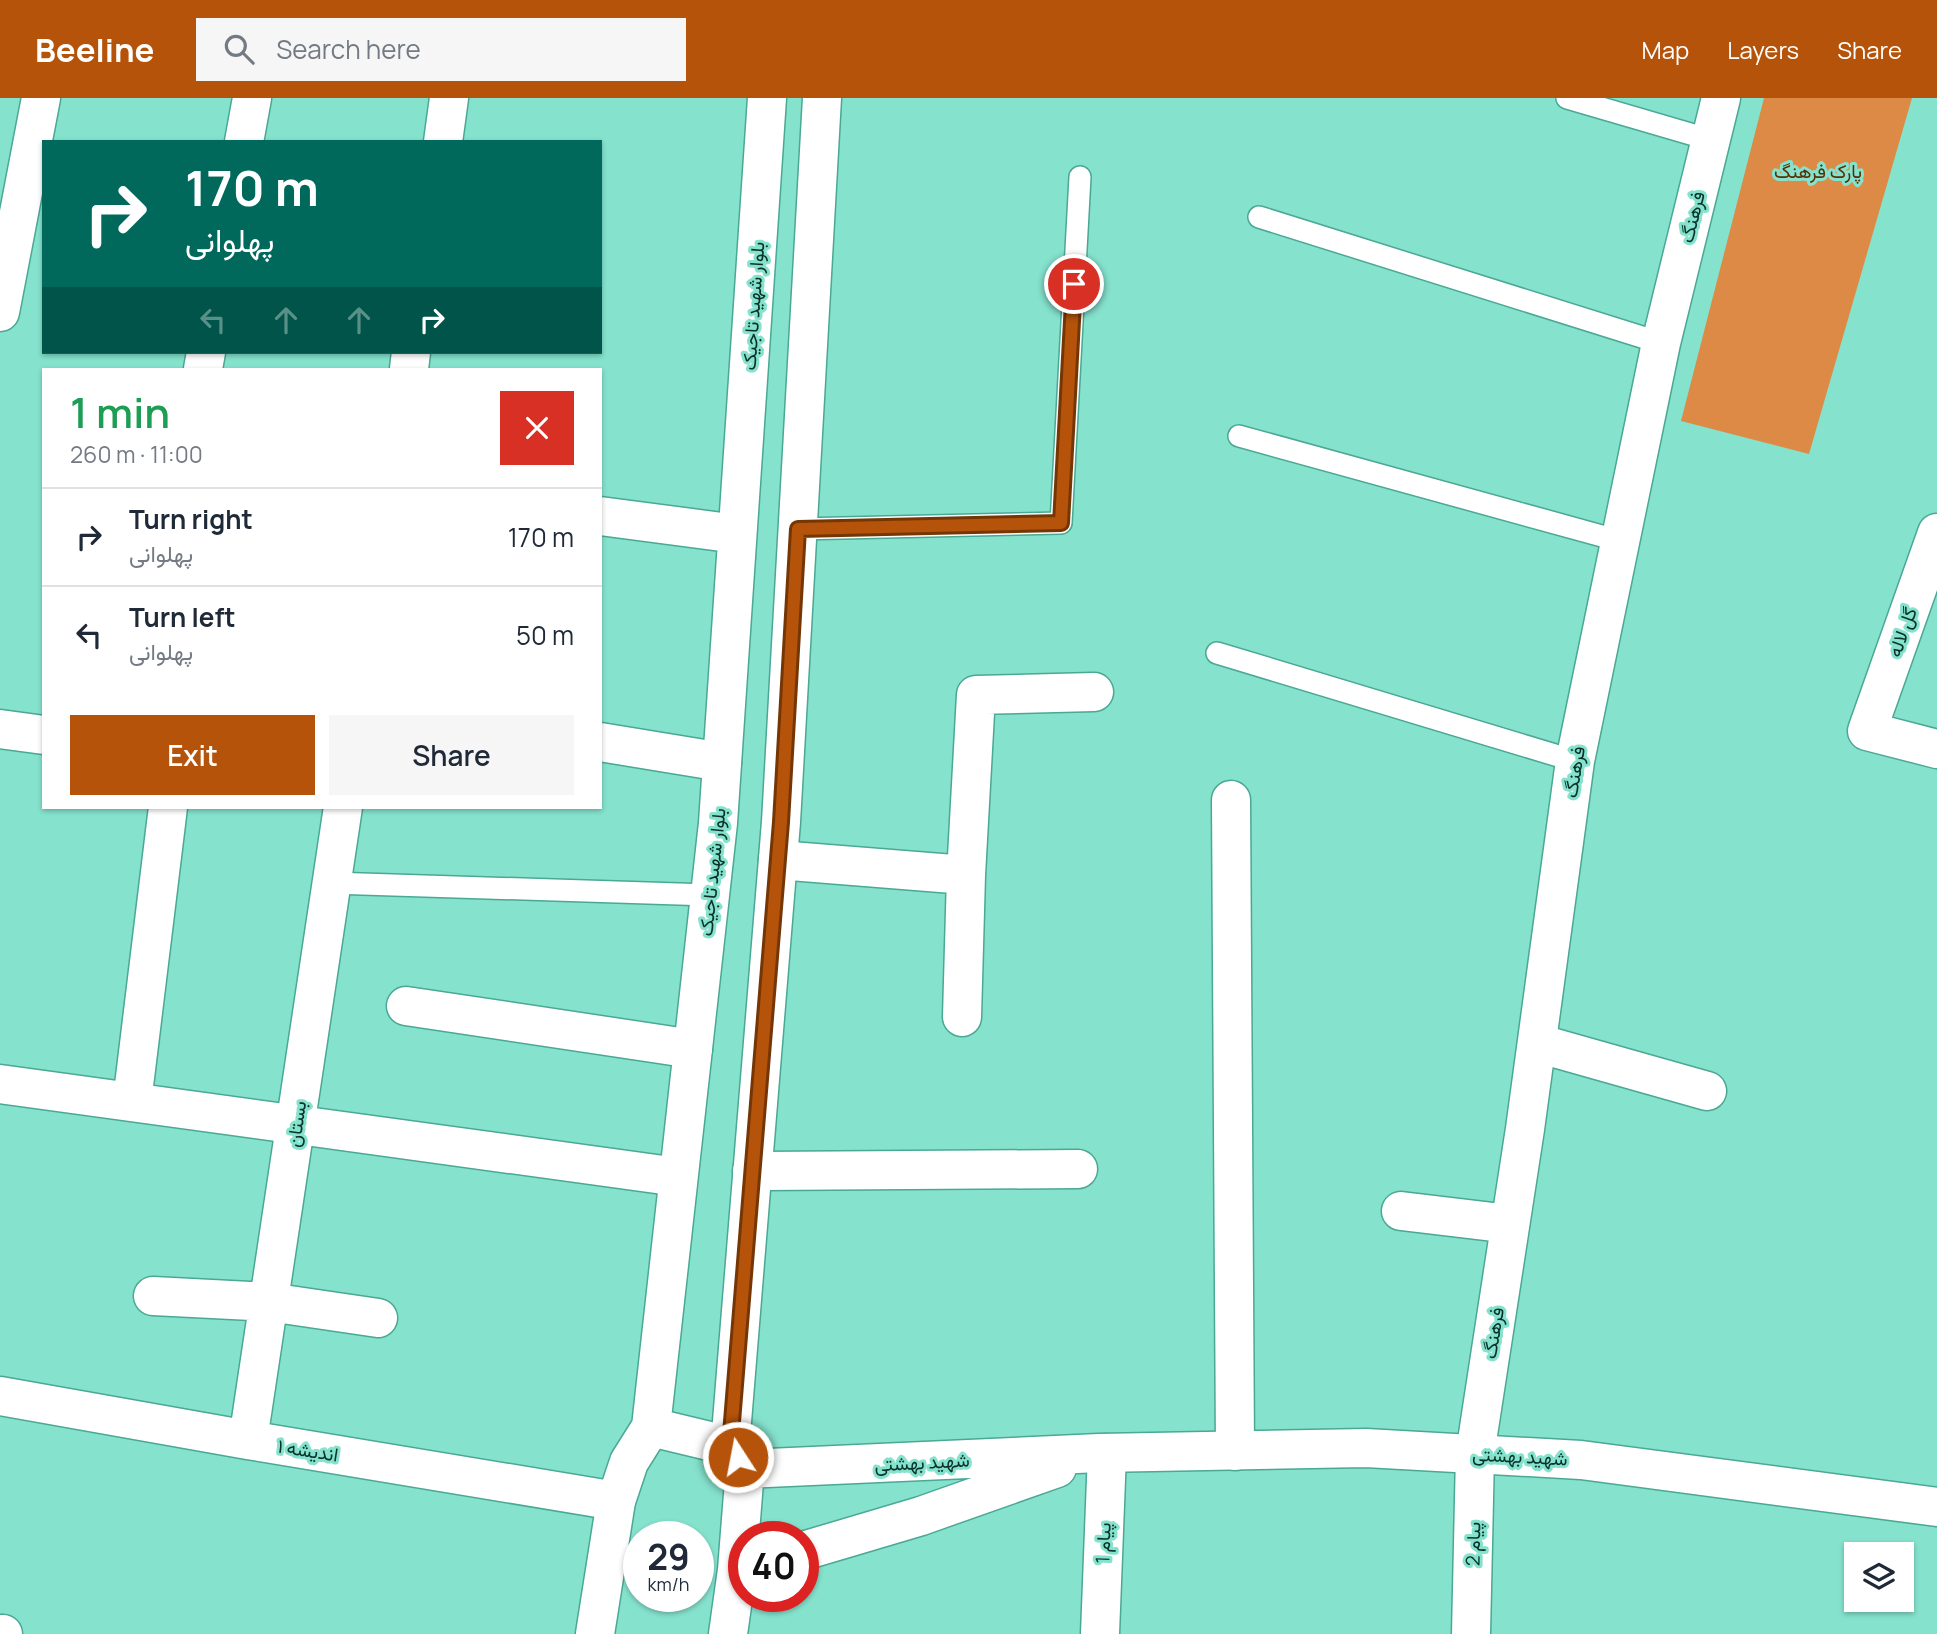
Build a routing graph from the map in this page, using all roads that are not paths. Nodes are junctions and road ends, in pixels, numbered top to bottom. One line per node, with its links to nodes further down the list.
1 (41, 98): 13 (street)
2 (252, 98): 8 (street)
3 (449, 98): 9 (street)
4 (767, 98): 19 (street, بلوار شهید تاجیک)
5 (822, 98): 17 (street)
6 (1567, 98): 10 (lane)
7 (1721, 98): 10 (street, فرهنگ)
8 (244, 140)
9 (443, 140)
10 (1711, 140): 14 (street, فرهنگ)
11 (1080, 177): 17 (lane)
12 (1259, 218): 14 (lane)
13 (0, 312)
14 (1661, 344): 20 (street, فرهنگ)
15 (1238, 436): 20 (lane)
16 (602, 516): 19 (street)
17 (798, 529): 32 (street)
18 (1937, 533): 26 (street, گل لاله)
19 (737, 534): 28 (street, بلوار شهید تاجیک)
20 (1620, 541): 27 (street, فرهنگ)
21 (1217, 653): 27 (lane)
22 (1094, 692): 33 (street)
23 (0, 729): 24 (street)
24 (42, 735)
25 (602, 742): 28 (street)
26 (1937, 749)
27 (1575, 761): 38 (street, فرهنگ)
28 (722, 762): 35 (street, بلوار شهید تاجیک)
29 (1231, 800): 55 (street)
30 (168, 809): 42 (street)
31 (343, 809): 34 (street, بستان)
32 (778, 860): 33 (street); 45 (street)
33 (966, 874): 37 (street)
34 (331, 883): 35 (lane); 43 (street, بستان)
35 (710, 895): 39 (street, بلوار شهید تاجیک)
36 (406, 1006): 39 (street)
37 (962, 1017)
38 (1537, 1043): 41 (street); 48 (street, فرهنگ)
39 (693, 1049): 46 (street, بلوار شهید تاجیک)
40 (0, 1084): 42 (street)
41 (1706, 1091)
42 (132, 1102): 43 (street)
43 (296, 1124): 46 (street); 50 (street, بستان)
44 (1078, 1169): 45 (street)
45 (752, 1171): 58 (street)
46 (678, 1177): 53 (street, بلوار شهید تاجیک)
47 (1401, 1211): 48 (street)
48 (1510, 1224): 57 (street, فرهنگ)
49 (153, 1296): 50 (street)
50 (269, 1302): 51 (street); 54 (street, بستان)
51 (378, 1318)
52 (0, 1396): 54 (street, اندیشه ۱)
53 (651, 1427): 58 (street, شهید بهشتی); 59 (street, بلوار شهید تاجیک)
54 (248, 1440): 59 (street, اندیشه ۱)
55 (1236, 1451): 56 (street, شهید بهشتی); 57 (street, شهید بهشتی)
56 (1103, 1453): 58 (street, شهید بهشتی); 62 (street, شهید بهشتی); 66 (street, پیام 1)
57 (1475, 1454): 60 (street, شهید بهشتی); 67 (street, پیام 2)
58 (738, 1457): 61 (street)
59 (616, 1501): 64 (street, بلوار شهید تاجیک)
60 (1937, 1507)
61 (739, 1521)
62 (819, 1546)
63 (732, 1612): 65 (street)
64 (595, 1634)
65 (728, 1634)
66 (1100, 1634)
67 (1471, 1634)

